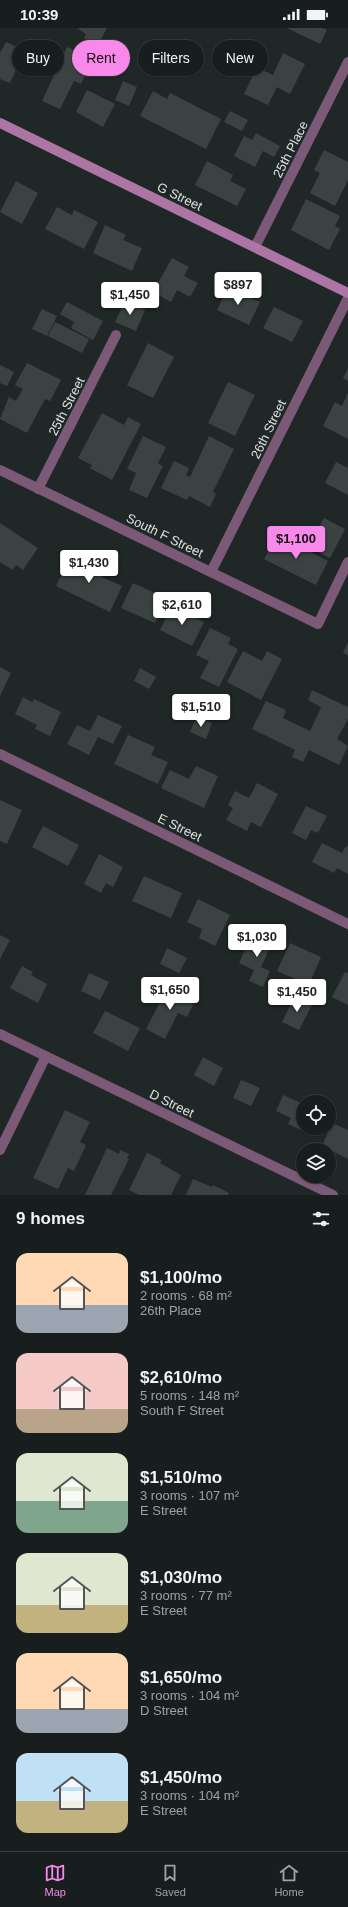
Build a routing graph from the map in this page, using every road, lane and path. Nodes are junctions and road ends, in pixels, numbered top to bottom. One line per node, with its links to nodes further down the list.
1 (348, 62): 3 (street, 25th Place)
2 (0, 123): 3 (street, G Street)
3 (255, 247): 4 (street, G Street)
4 (348, 293)
5 (348, 298): 10 (street, 26th Street)
6 (116, 335): 8 (street, 25th Street)
7 (0, 470): 8 (street, South F Street)
8 (38, 489): 10 (street, South F Street)
9 (348, 562): 10 (street, South F Street)
10 (211, 572)
11 (0, 754): 12 (street, E Street)
12 (348, 924)
13 (0, 1034): 14 (street, D Street)
14 (46, 1056): 15 (street); 16 (street, D Street)
15 (0, 1150)
16 (333, 1195)

